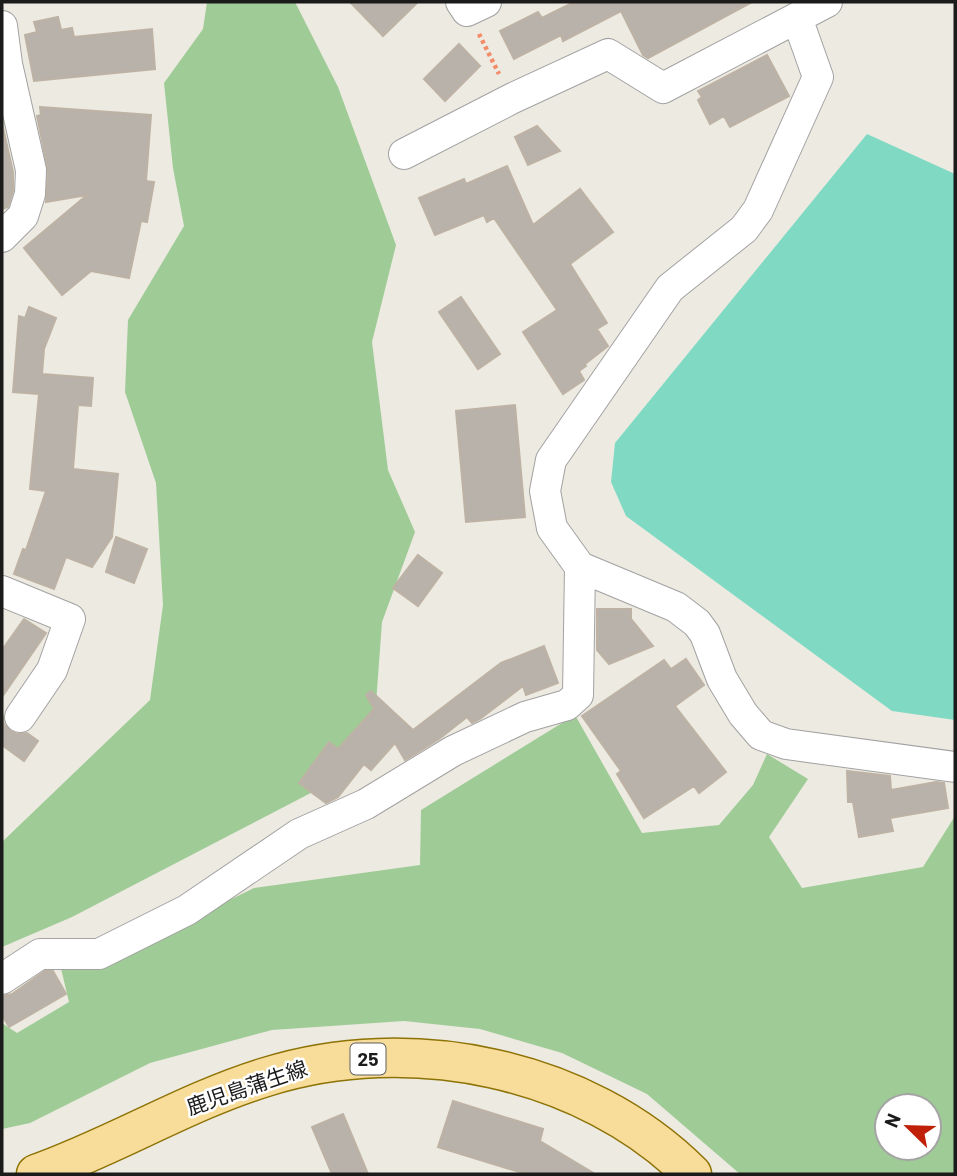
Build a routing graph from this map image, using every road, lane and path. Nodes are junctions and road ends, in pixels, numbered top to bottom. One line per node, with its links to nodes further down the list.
1 (827, 2): 3 (street)
2 (472, 5): 5 (path)
3 (797, 18): 5 (street); 8 (street)
4 (2, 26): 7 (street)
5 (512, 99): 6 (street)
6 (404, 154)
7 (2, 236)
8 (580, 568): 11 (street); 12 (street)
9 (2, 592): 10 (street)
10 (20, 717)
11 (955, 767)
12 (2, 979)
13 (36, 1174): 14 (main road, 鹿児島蒲生線 / 25)
14 (692, 1174)

